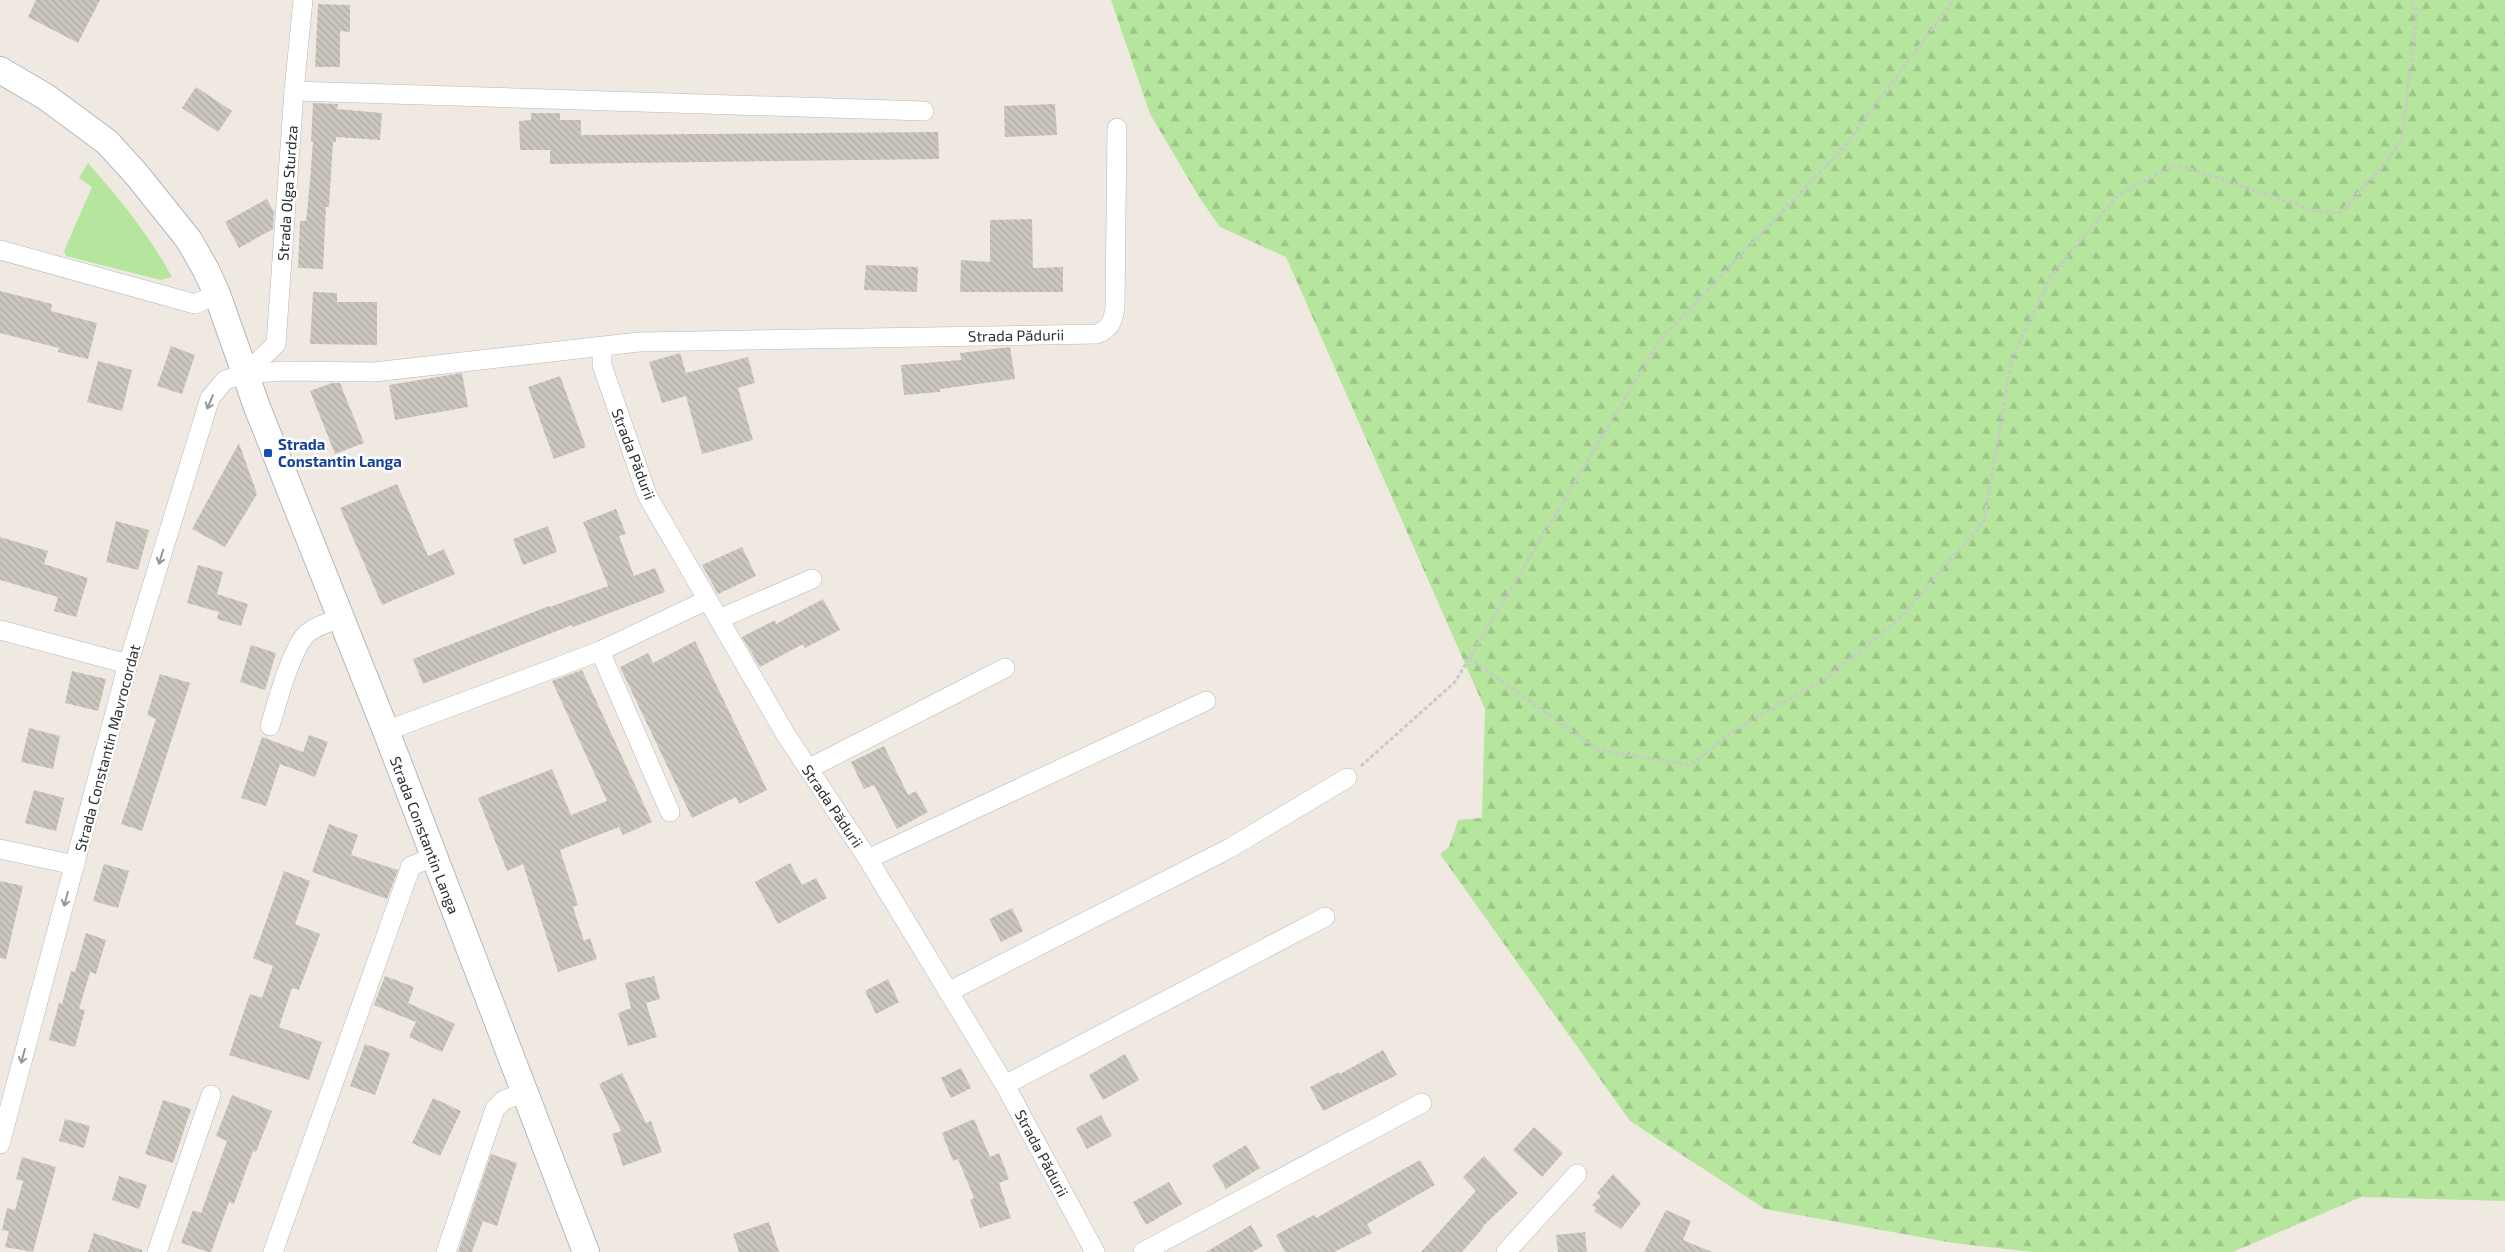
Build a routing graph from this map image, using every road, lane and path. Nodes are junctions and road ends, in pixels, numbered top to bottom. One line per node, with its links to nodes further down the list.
1 (304, 0): 5 (street, Strada Olga Sturdza)
2 (1954, 0): 18 (path)
3 (2410, 0): 18 (path)
4 (0, 70): 9 (main road, Strada Constantin Langa)
5 (294, 91): 6 (street); 11 (street, Strada Olga Sturdza)
6 (924, 111)
7 (1117, 128): 10 (street, Strada Pădurii)
8 (0, 250): 9 (street)
9 (217, 294): 11 (main road, Strada Constantin Langa)
10 (602, 348): 11 (street, Strada Pădurii); 13 (street, Strada Pădurii)
11 (245, 374): 14 (main road, Strada Constantin Langa); 19 (street, Strada Constantin Mavrocordat, one-way to 19)
12 (812, 579): 15 (street)
13 (708, 600): 15 (street, Strada Pădurii); 17 (street)
14 (340, 618): 22 (street); 23 (main road, Strada Constantin Langa)
15 (718, 619): 24 (street, Strada Pădurii)
16 (0, 630): 19 (street)
17 (600, 651): 23 (street); 26 (street)
18 (1469, 658): 25 (path)
19 (128, 664): 30 (street, Strada Constantin Mavrocordat)
20 (1005, 668): 24 (street)
21 (1206, 701): 29 (street)
22 (270, 726)
23 (386, 731): 28 (main road, Strada Constantin Langa)
24 (808, 769): 29 (street, Strada Pădurii)
25 (1347, 778): 32 (street)
26 (670, 812)
27 (0, 850): 30 (street)
28 (434, 857): 34 (main road, Strada Constantin Langa); 41 (street)
29 (868, 859): 32 (street, Strada Pădurii)
30 (75, 865): 36 (street, Strada Constantin Mavrocordat, one-way to 36)
31 (1325, 917): 33 (street)
32 (948, 992): 33 (street, Strada Pădurii)
33 (1005, 1085): 44 (street, Strada Pădurii)
34 (524, 1093): 42 (street); 43 (main road, Strada Constantin Langa)
35 (211, 1095): 40 (street)
36 (5, 1100): 38 (street, Strada Constantin Mavrocordat)
37 (1422, 1103): 45 (street)
38 (0, 1144)
39 (1578, 1174): 46 (street)
40 (157, 1252)
41 (273, 1252)
42 (446, 1252)
43 (586, 1252)
44 (1095, 1252)
45 (1143, 1252)
46 (1506, 1252)

